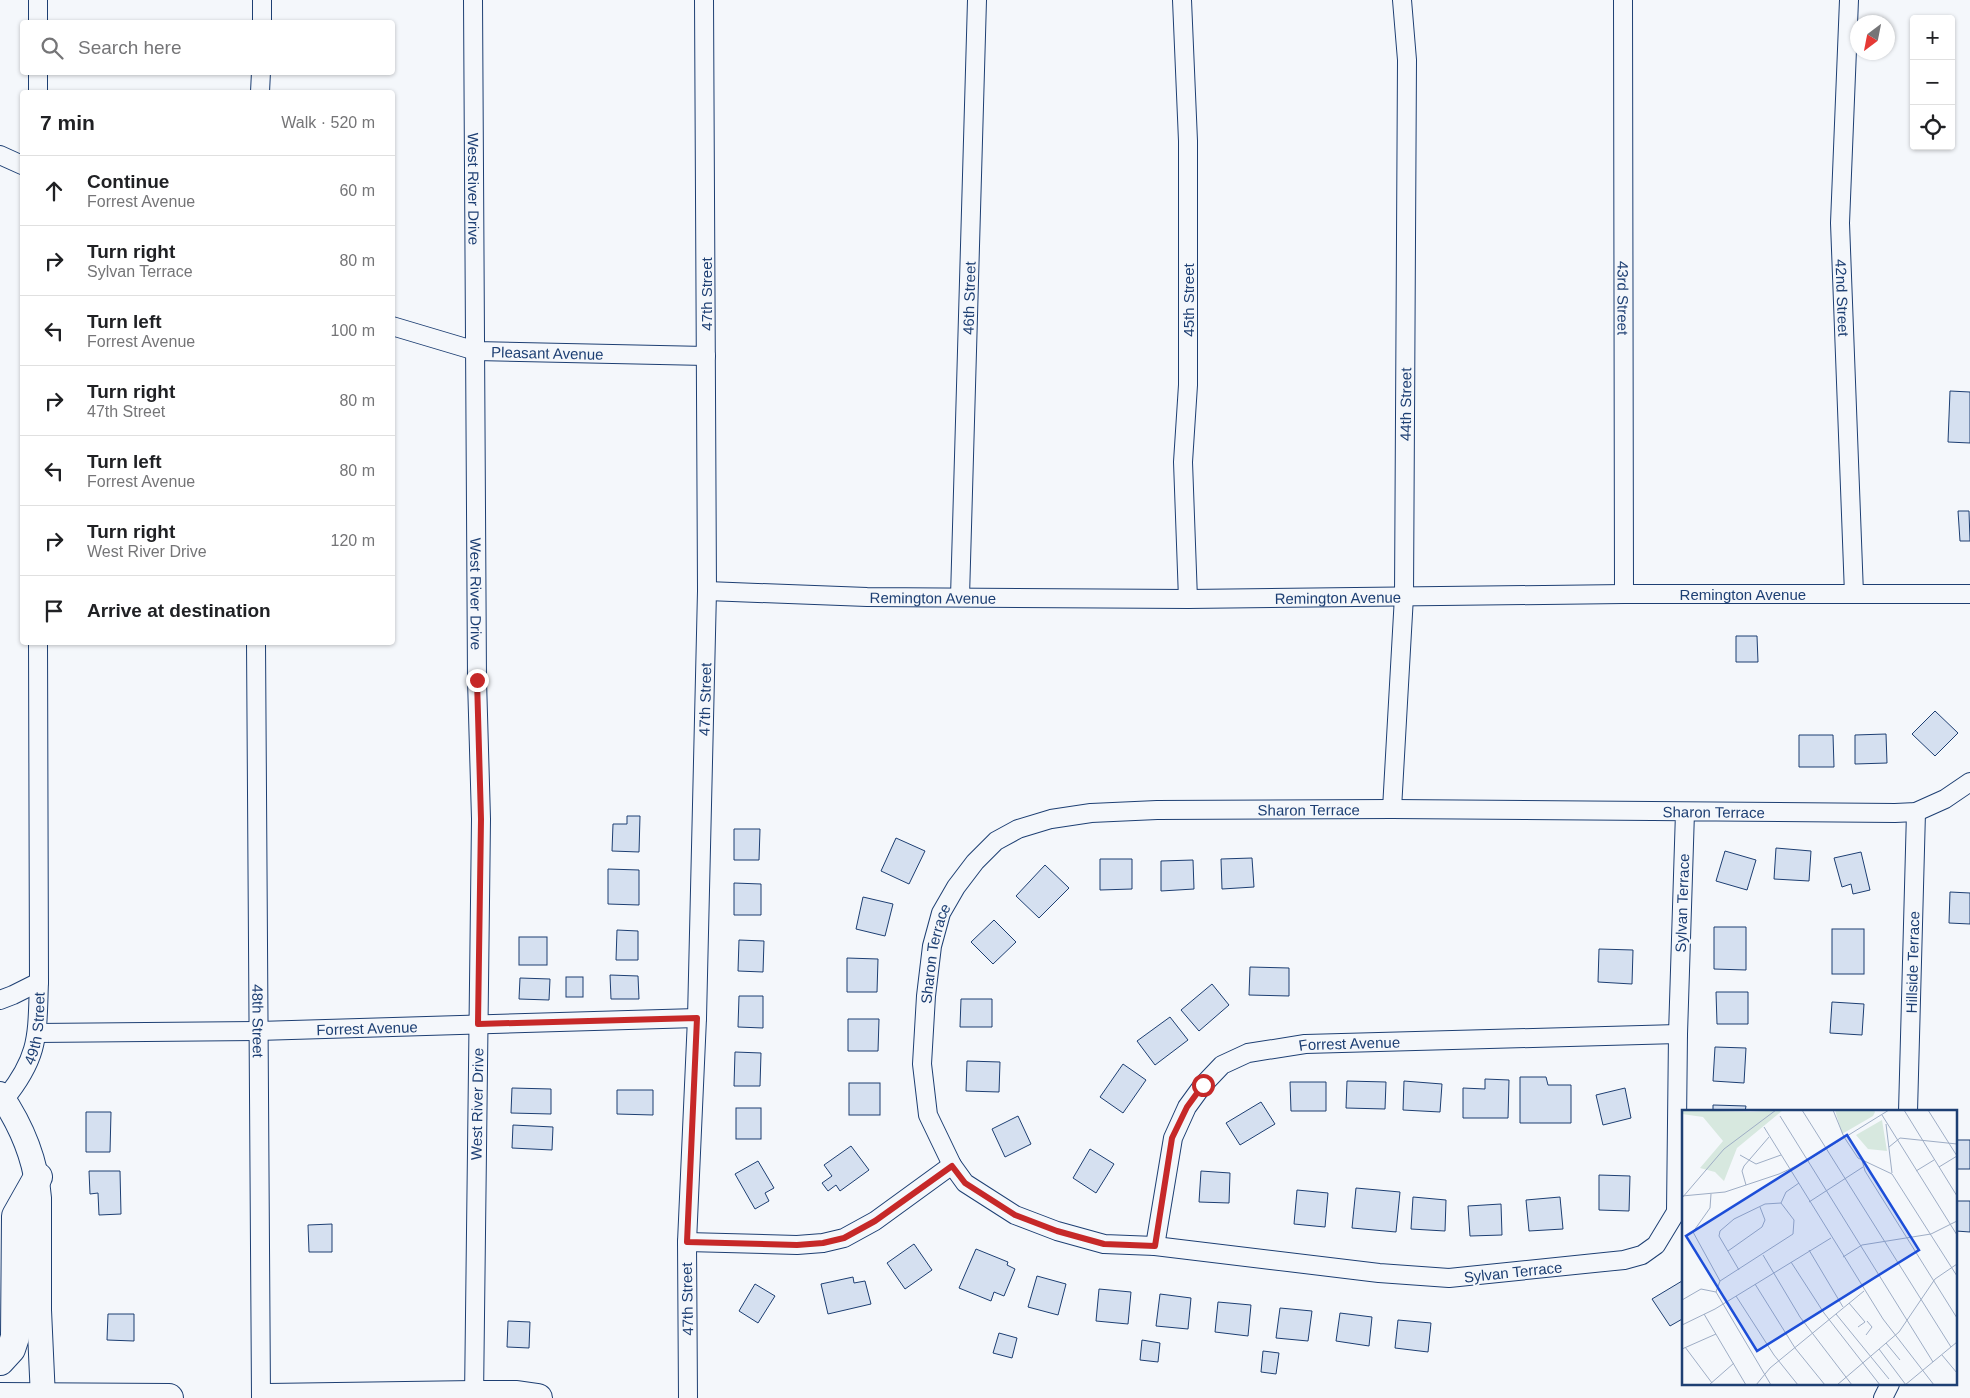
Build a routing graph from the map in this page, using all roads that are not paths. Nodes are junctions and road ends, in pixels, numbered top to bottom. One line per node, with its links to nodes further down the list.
1 (38, 0): 10 (street)
2 (262, 0): 11 (street)
3 (473, 0): 19 (street, West River Drive)
4 (704, 0): 20 (street, 47th Street)
5 (977, 0): 26 (street, 46th Street)
6 (1182, 0): 27 (street, 45th Street)
7 (1402, 0): 25 (street, 44th Street)
8 (1623, 0): 22 (street, 43rd Street)
9 (1849, 0): 23 (street, 42nd Street)
10 (38, 20)
11 (262, 20)
12 (38, 75): 14 (street)
13 (261, 75): 15 (street)
14 (38, 90)
15 (260, 90)
16 (0, 155): 17 (street)
17 (20, 164)
18 (395, 327): 19 (street, Pleasant Avenue)
19 (476, 350): 20 (street, Pleasant Avenue); 37 (street, West River Drive)
20 (706, 356): 21 (street, 47th Street)
21 (707, 591): 26 (street, Remington Avenue); 36 (street, 47th Street)
22 (1624, 594): 23 (street, Remington Avenue); 25 (street, Remington Avenue)
23 (1854, 594): 24 (street, Remington Avenue)
24 (1970, 594)
25 (1404, 596): 27 (street, Remington Avenue); 31 (street, 44th Street)
26 (960, 597): 27 (street, Remington Avenue)
27 (1188, 599)
28 (38, 645): 34 (street, 49th Street)
29 (256, 645): 38 (street, 48th Street)
30 (1970, 782): 33 (street, Sharon Terrace)
31 (1392, 809): 32 (street, Sharon Terrace); 43 (street, Sharon Terrace)
32 (1685, 812): 33 (street, Sharon Terrace); 40 (street, Sylvan Terrace)
33 (1916, 812): 42 (street, Hillside Terrace)
34 (39, 982): 35 (street); 39 (street, 49th Street)
35 (0, 1000)
36 (697, 1018): 37 (street, Forrest Avenue); 45 (street, 47th Street)
37 (478, 1024): 38 (street, Forrest Avenue); 49 (street, West River Drive)
38 (258, 1032): 39 (street, Forrest Avenue); 53 (street, 48th Street)
39 (37, 1033): 41 (street, 49th Street)
40 (1678, 1034): 46 (street, Forrest Avenue); 46 (street, Sylvan Terrace)
41 (2, 1097): 44 (main road, 49th Street)
42 (1908, 1110)
43 (952, 1166): 45 (street); 46 (street, Sylvan Terrace)
44 (38, 1177): 47 (main road); 51 (main road, 49th Street)
45 (687, 1242): 56 (street, 47th Street)
46 (1155, 1246)
47 (0, 1361)
48 (1889, 1386): 57 (street)
49 (474, 1396): 54 (main road); 55 (main road)
50 (0, 1397): 51 (main road)
51 (43, 1398): 52 (main road)
52 (169, 1398)
53 (261, 1398)
54 (268, 1398)
55 (538, 1398)
56 (688, 1398)
57 (1883, 1398)

